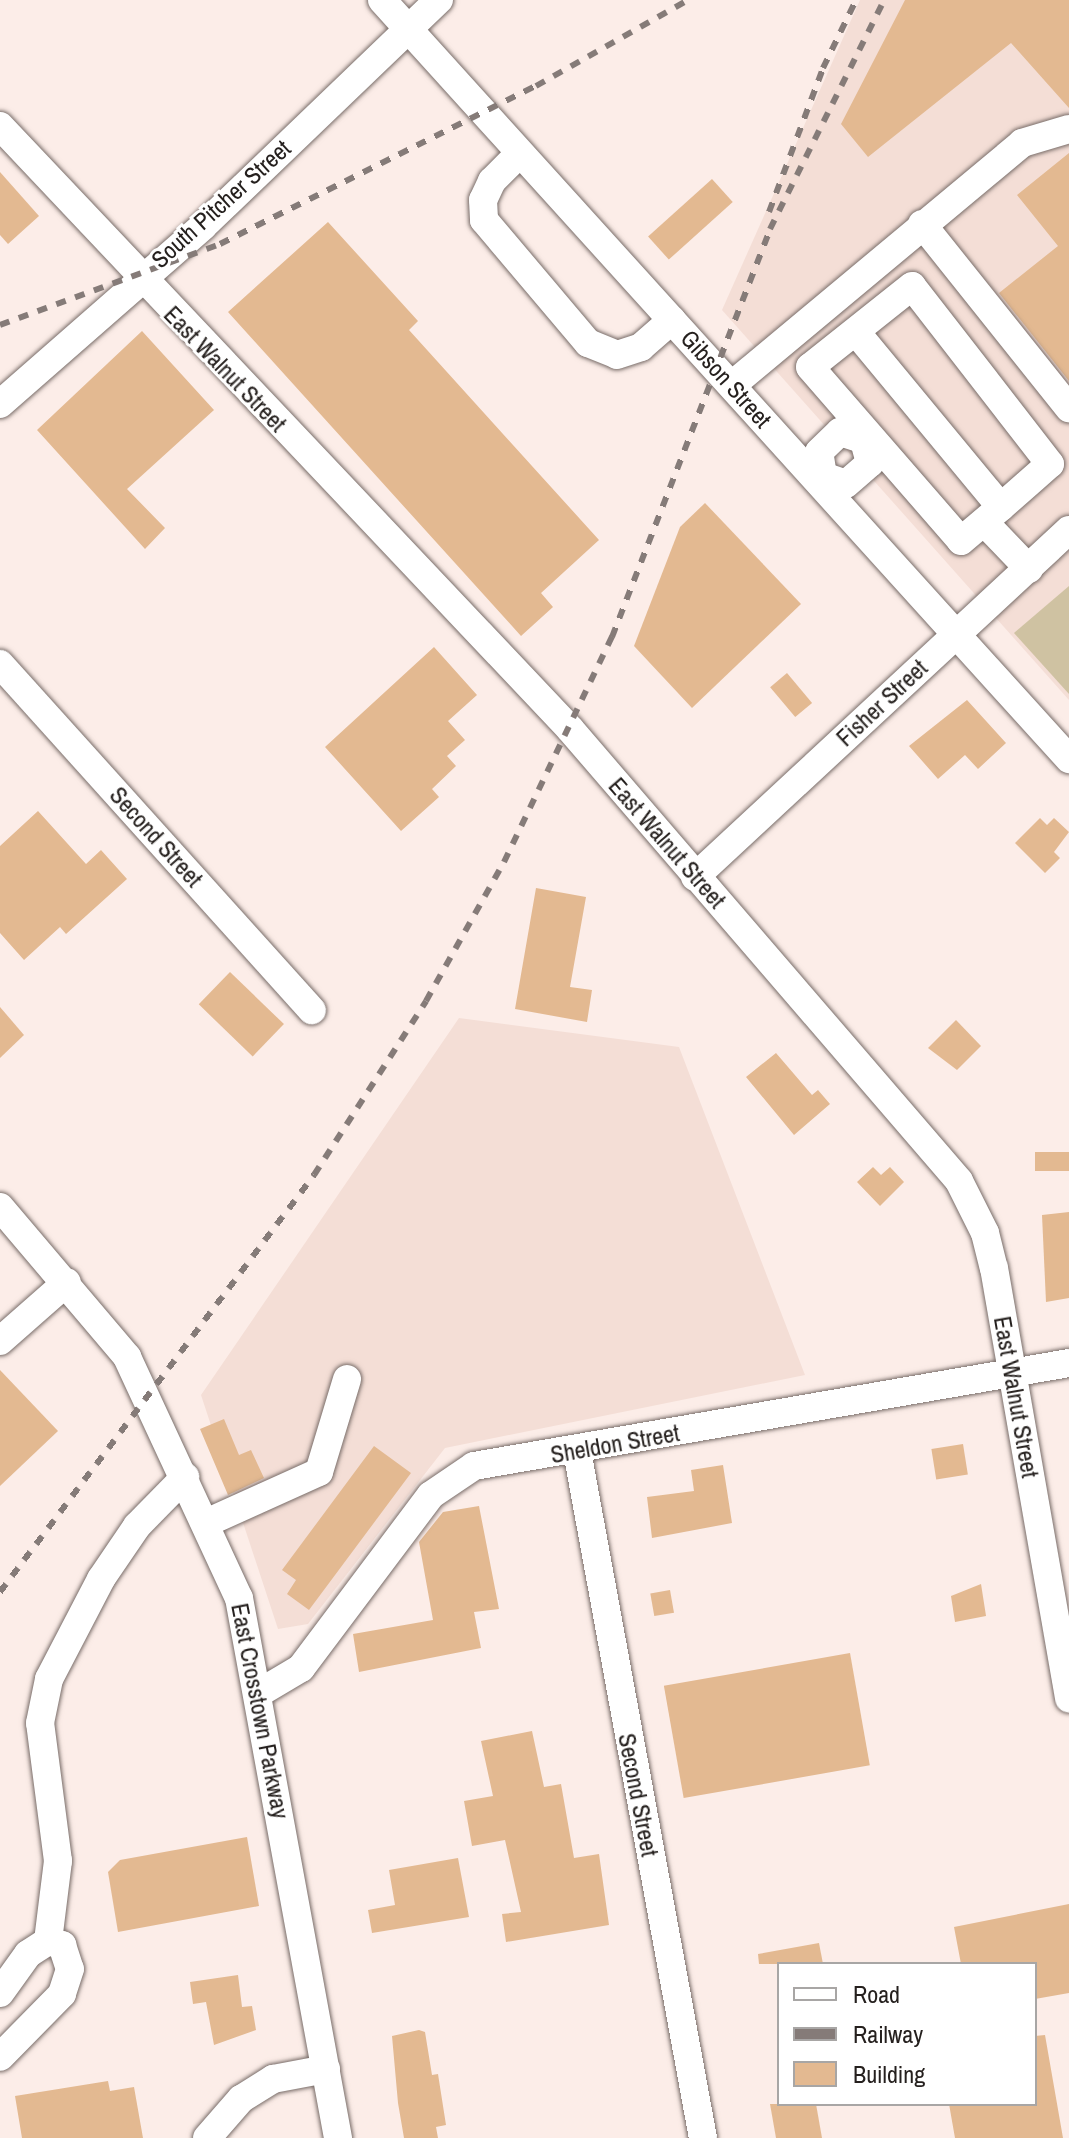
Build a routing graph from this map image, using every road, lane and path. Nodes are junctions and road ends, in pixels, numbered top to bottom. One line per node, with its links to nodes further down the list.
1 (382, 0): 3 (street, Gibson Street)
2 (439, 0): 3 (street, South Pitcher Street)
3 (411, 30): 6 (street, Gibson Street); 8 (street, South Pitcher Street)
4 (0, 126): 8 (street, East Walnut Street)
5 (1069, 129): 7 (street)
6 (519, 154): 9 (street, Gibson Street); 9 (street)
7 (922, 224): 11 (street); 13 (street)
8 (137, 277): 12 (street, South Pitcher Street); 22 (street, East Walnut Street)
9 (672, 320): 11 (street, Gibson Street)
10 (856, 332): 14 (street); 16 (street); 16 (street)
11 (732, 385): 15 (street, Gibson Street)
12 (0, 404)
13 (1069, 408)
14 (866, 438): 15 (street); 16 (street)
15 (820, 478): 19 (street, Gibson Street)
16 (992, 514): 18 (street)
17 (1069, 530): 18 (street, Fisher Street)
18 (1029, 569): 19 (street, Fisher Street)
19 (955, 635): 21 (street, Gibson Street); 22 (street, Fisher Street)
20 (0, 664): 23 (street, Second Street)
21 (1069, 759)
22 (695, 877): 28 (street, East Walnut Street)
23 (312, 1010)
24 (0, 1207): 25 (street, East Crosstown Parkway)
25 (67, 1282): 26 (street); 31 (street, East Crosstown Parkway)
26 (0, 1341)
27 (1069, 1363): 28 (street, Sheldon Street)
28 (1011, 1374): 30 (street, Sheldon Street); 34 (street, East Walnut Street)
29 (347, 1379): 32 (street)
30 (577, 1451): 33 (street, Sheldon Street); 41 (street, Second Street)
31 (185, 1477): 32 (street, East Crosstown Parkway); 35 (street)
32 (206, 1523): 33 (street, East Crosstown Parkway)
33 (259, 1693): 38 (street, East Crosstown Parkway)
34 (1069, 1699)
35 (48, 1941): 36 (street); 37 (street)
36 (0, 1993)
37 (0, 2057)
38 (326, 2069): 39 (street); 40 (street, East Crosstown Parkway)
39 (207, 2138)
40 (338, 2138)
41 (703, 2138)

